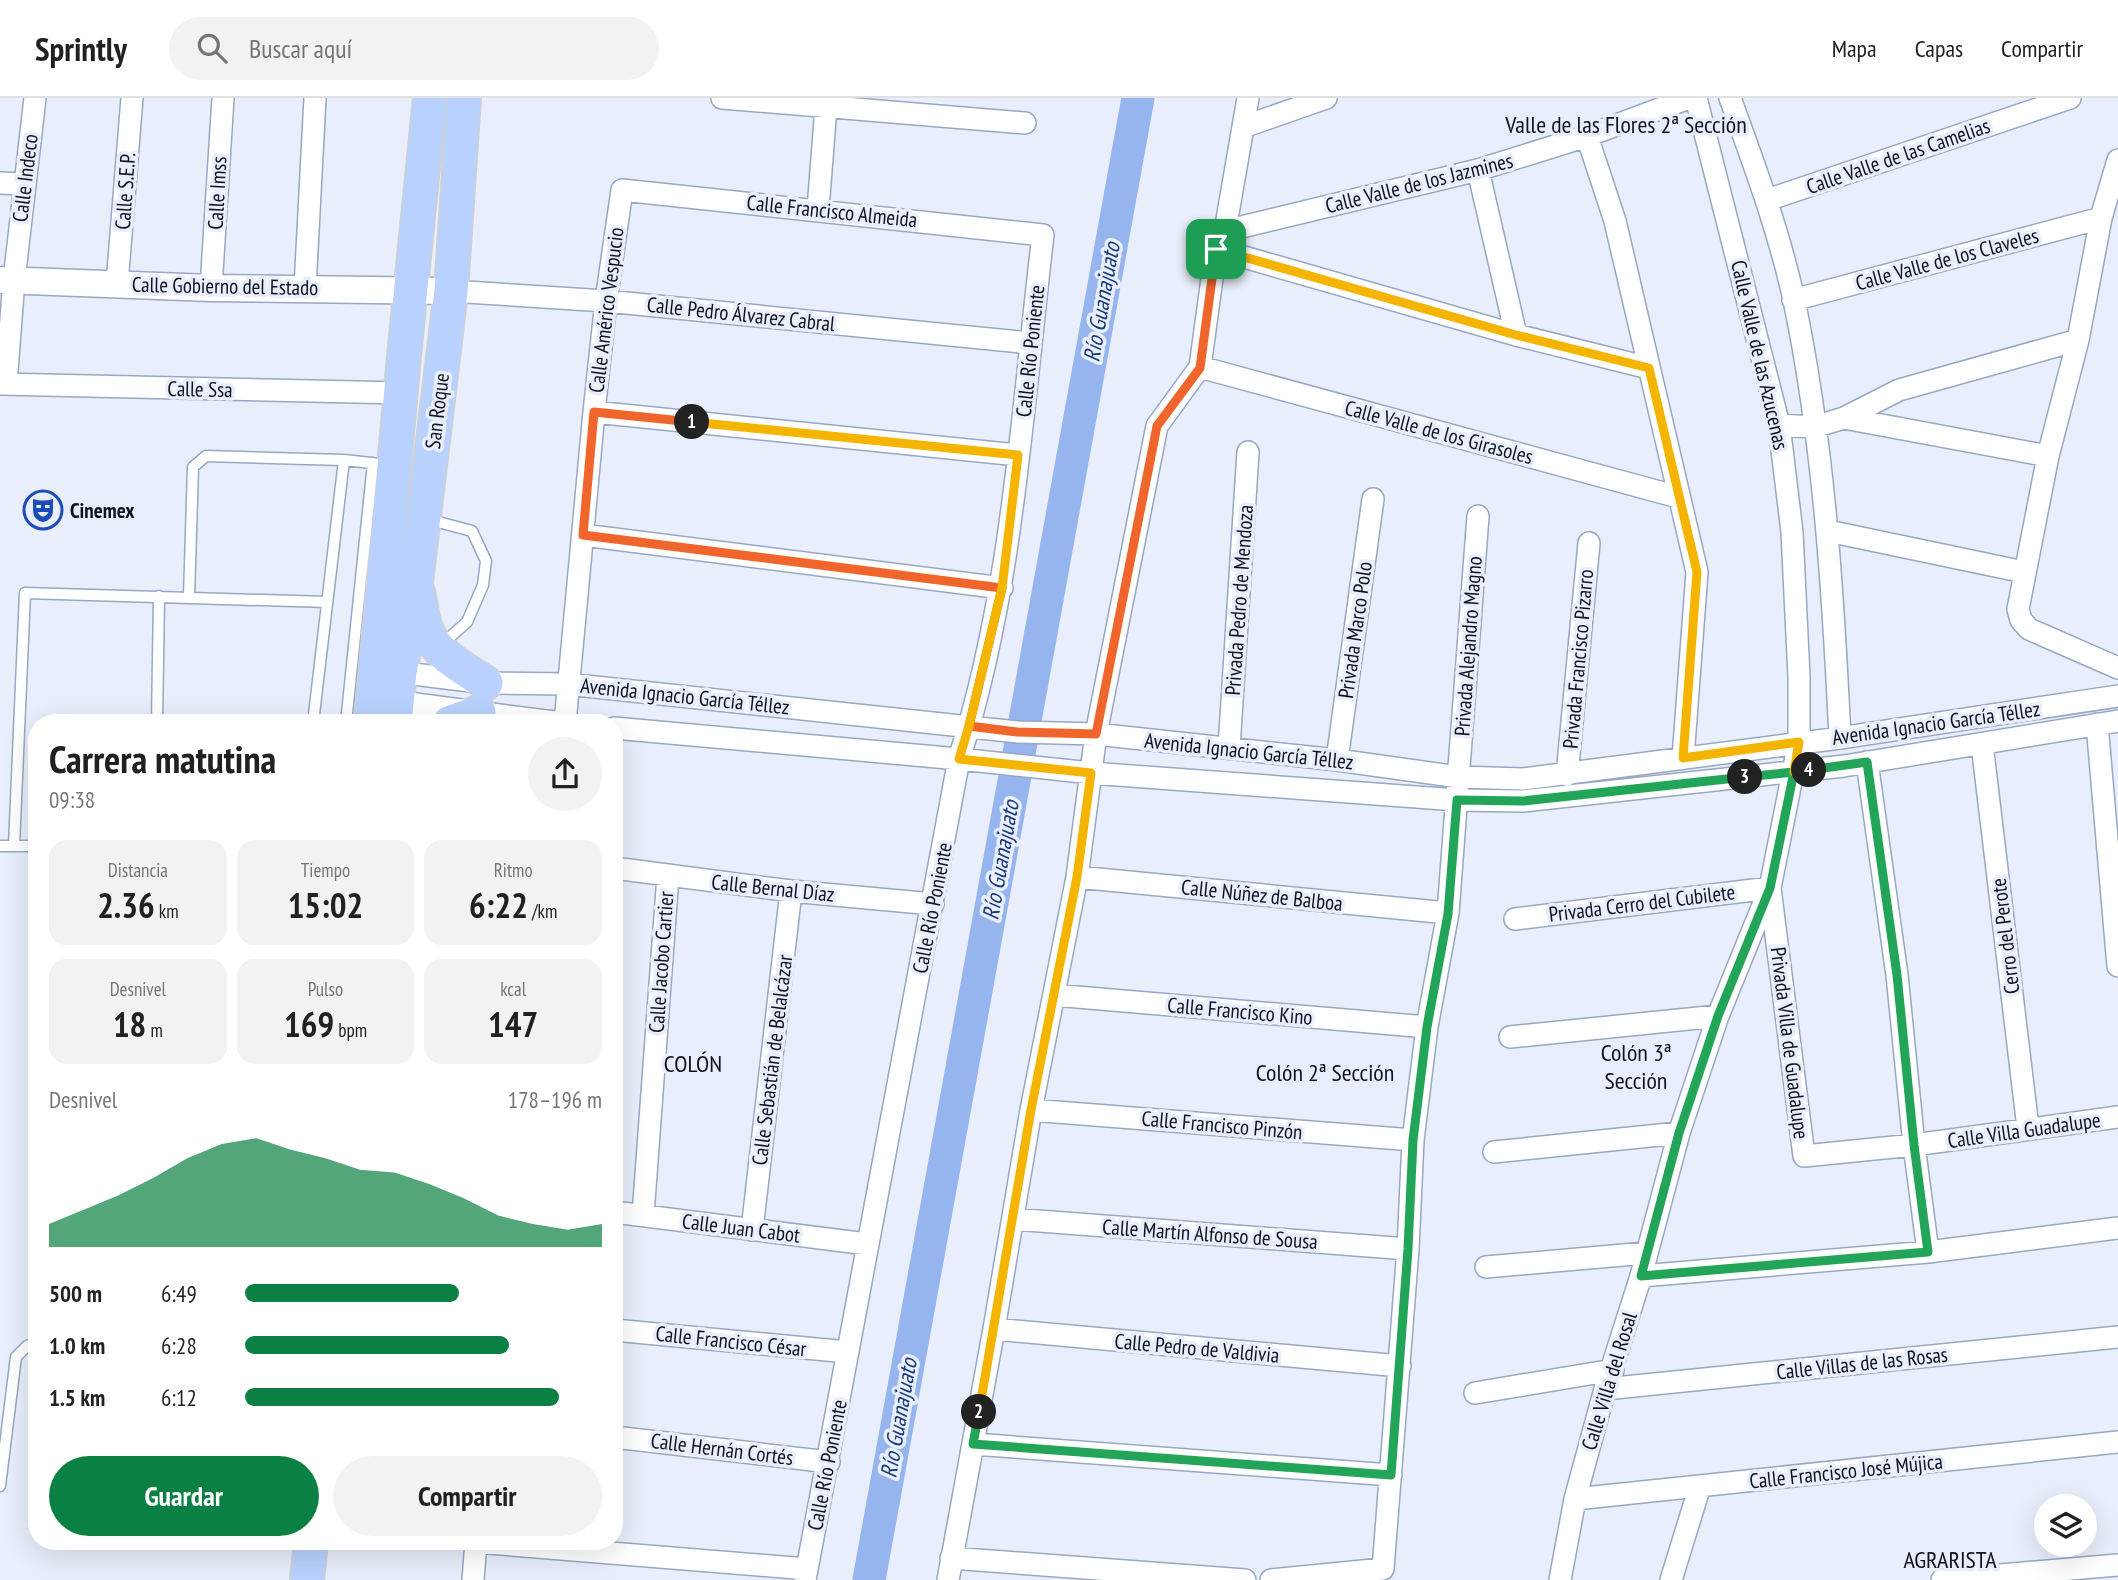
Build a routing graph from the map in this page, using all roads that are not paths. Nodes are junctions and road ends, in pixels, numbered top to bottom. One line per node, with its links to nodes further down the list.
1 (35, 98): 21 (street, Calle Indeco)
2 (132, 98): 29 (street, Calle S.E.P.)
3 (223, 98): 30 (street, Calle Imss)
4 (315, 98): 31 (street)
5 (430, 98): 32 (main road, San Roque)
6 (464, 98): 33 (main road, San Roque)
7 (722, 98): 14 (street)
8 (1248, 98): 16 (street)
9 (1326, 98): 16 (street)
10 (1689, 98): 17 (street, Calle Valle de los Jazmines)
11 (1696, 98): 45 (street, Calle Valle de las Azucenas)
12 (1730, 98): 23 (street, Calle Valle de las Azucenas)
13 (2070, 98): 23 (street, Calle Valle de las Camelias)
14 (826, 107): 15 (street); 24 (street)
15 (1025, 123)
16 (1243, 127): 27 (street)
17 (1587, 136): 19 (street, Calle Valle de los Jazmines); 40 (street)
18 (2118, 163): 25 (street)
19 (1478, 170): 27 (street, Calle Valle de los Jazmines); 36 (street)
20 (0, 183): 21 (street)
21 (24, 184): 28 (street, Calle Indeco)
22 (622, 190): 24 (street, Calle Francisco Almeida); 35 (street, Calle Américo Vespucio)
23 (1767, 200): 34 (street, Calle Valle de las Azucenas)
24 (818, 209): 26 (street, Calle Francisco Almeida)
25 (2101, 218): 34 (street, Calle Valle de los Claveles); 37 (street)
26 (1043, 234): 38 (street, Calle Río Poniente)
27 (1221, 240): 36 (street); 39 (street)
28 (7, 280): 29 (street, Calle Gobierno del Estado); 41 (street, Calle Indeco)
29 (117, 284): 30 (street, Calle Gobierno del Estado)
30 (211, 288): 31 (street, Calle Gobierno del Estado)
31 (304, 288): 32 (street, Calle Gobierno del Estado)
32 (410, 290): 33 (street, Calle Gobierno del Estado); 42 (main road, San Roque)
33 (451, 291): 35 (street, Calle Pedro Álvarez Cabral); 55 (main road, San Roque)
34 (1793, 300): 46 (street, Calle Valle de las Azucenas)
35 (606, 301): 38 (street, Calle Pedro Álvarez Cabral); 43 (street, Calle Américo Vespucio)
36 (1516, 335): 40 (street)
37 (2078, 340): 44 (street); 49 (street)
38 (1030, 343): 48 (street, Calle Río Poniente)
39 (1200, 368): 52 (street, Calle Valle de los Girasoles); 79 (street)
40 (1649, 368): 52 (street)
41 (3, 384): 42 (street, Calle Ssa)
42 (401, 393): 51 (main road, San Roque)
43 (594, 412): 48 (street); 57 (street, Calle Américo Vespucio)
44 (1844, 418): 46 (street); 49 (street)
45 (1779, 425): 46 (street); 81 (street, Calle Valle de las Azucenas)
46 (1814, 428): 56 (street, Calle Valle de las Azucenas)
47 (1248, 452): 83 (street, Privada Pedro de Mendoza)
48 (1018, 455): 61 (street, Calle Río Poniente)
49 (2048, 456): 59 (street)
50 (344, 460): 51 (lane); 64 (lane); 65 (lane)
51 (384, 464): 62 (lane); 70 (main road, San Roque)
52 (1678, 497): 84 (street)
53 (1373, 499): 86 (street, Privada Marco Polo)
54 (1478, 516): 91 (street, Privada Alejandro Magno)
55 (424, 519): 60 (main road, San Roque); 66 (lane)
56 (1828, 531): 59 (street); 80 (street, Calle Valle de las Azucenas)
57 (583, 535): 61 (street); 68 (street, Calle Américo Vespucio)
58 (1588, 543): 90 (street, Privada Francisco Pizarro)
59 (2024, 572): 67 (street)
60 (416, 582): 66 (main road); 70 (main road, San Roque)
61 (1002, 588): 77 (street, Calle Río Poniente)
62 (360, 590): 70 (lane); 70 (main road)
63 (159, 597): 64 (lane); 72 (lane); 94 (lane)
64 (189, 597): 65 (lane)
65 (327, 601): 73 (lane)
66 (438, 648): 71 (main road)
67 (2118, 668)
68 (567, 684): 71 (street, Avenida Ignacio García Téllez); 75 (street, Calle Américo Vespucio); 77 (street, Avenida Ignacio García Téllez)
69 (2118, 696): 80 (street, Avenida Ignacio García Téllez)
70 (378, 706): 71 (street, Avenida Ignacio García Téllez); 71 (street, Avenida Ignacio García Téllez)
71 (471, 706): 74 (street, Avenida Ignacio García Téllez)
72 (157, 714)
73 (314, 714)
74 (515, 714)
75 (565, 714)
76 (2108, 723): 82 (street, Avenida Ignacio García Téllez); 104 (street)
77 (972, 727): 79 (street, Avenida Ignacio García Téllez); 85 (street, Calle Río Poniente)
78 (623, 728): 85 (street, Avenida Ignacio García Téllez)
79 (1087, 734): 83 (street, Avenida Ignacio García Téllez); 88 (street)
80 (1840, 738): 81 (street, Avenida Ignacio García Téllez)
81 (1799, 742): 84 (street, Avenida Ignacio García Téllez); 89 (street, Calle Villa del Rosal)
82 (1982, 744): 87 (street, Avenida Ignacio García Téllez); 111 (street, Cerro del Perote)
83 (1229, 748): 86 (street, Avenida Ignacio García Téllez)
84 (1683, 758): 90 (street, Avenida Ignacio García Téllez)
85 (963, 759): 88 (street, Avenida Ignacio García Téllez); 101 (street, Calle Río Poniente)
86 (1337, 760): 91 (street, Avenida Ignacio García Téllez)
87 (1867, 762): 89 (street, Avenida Ignacio García Téllez); 114 (street)
88 (1082, 772): 92 (street, Avenida Ignacio García Téllez); 98 (street)
89 (1794, 772): 92 (street, Avenida Ignacio García Téllez); 99 (street, Calle Villa del Rosal)
90 (1567, 775): 91 (street, Avenida Ignacio García Téllez)
91 (1459, 776): 92 (street, Privada Alejandro Magno)
92 (1457, 800): 102 (street, Privada Alejandro Magno)
93 (0, 846): 94 (lane)
94 (15, 846): 95 (lane)
95 (28, 846)
96 (623, 868): 97 (street, Calle Bernal Díaz)
97 (668, 876): 100 (street, Calle Bernal Díaz); 118 (street, Calle Jacobo Cartier)
98 (1077, 877): 102 (street, Calle Núñez de Balboa); 105 (street)
99 (1770, 888): 103 (street, Privada Cerro del Cubilete); 106 (street, Calle Villa del Rosal); 116 (street, Privada Villa de Guadalupe)
100 (791, 891): 101 (street, Calle Bernal Díaz); 121 (street, Calle Sebastián de Belalcázar)
101 (933, 904): 122 (street, Calle Río Poniente)
102 (1448, 914): 107 (street, Privada Alejandro Magno)
103 (1515, 919)
104 (2118, 966)
105 (1054, 995): 107 (street, Calle Francisco Kino); 109 (street)
106 (1718, 1016): 108 (street); 112 (street, Calle Villa del Rosal)
107 (1427, 1027): 113 (street, Privada Alejandro Magno)
108 (1510, 1037)
109 (1031, 1110): 113 (street, Calle Francisco Pinzón); 119 (street)
110 (2118, 1116): 111 (street, Calle Villa Guadalupe)
111 (2028, 1128): 114 (street, Calle Villa Guadalupe)
112 (1679, 1133): 115 (street); 125 (street, Calle Villa del Rosal)
113 (1413, 1140): 123 (street, Privada Alejandro Magno)
114 (1914, 1145): 116 (street, Calle Villa Guadalupe); 124 (street)
115 (1494, 1152)
116 (1804, 1156)
117 (623, 1213): 118 (street, Calle Juan Cabot)
118 (643, 1215): 121 (street, Calle Juan Cabot)
119 (1013, 1219): 123 (street, Calle Martín Alfonso de Sousa); 128 (street)
120 (2118, 1228): 124 (street)
121 (752, 1230): 122 (street, Calle Juan Cabot)
122 (867, 1244): 132 (street, Calle Río Poniente)
123 (1408, 1249): 133 (street, Privada Alejandro Magno)
124 (1928, 1252): 127 (street)
125 (1646, 1253): 126 (street); 127 (street, Calle Villa del Rosal)
126 (1486, 1267)
127 (1641, 1276): 134 (street, Calle Villa del Rosal)
128 (994, 1329): 133 (street, Calle Pedro de Valdivia); 138 (street)
129 (623, 1331): 132 (street, Calle Francisco César)
130 (2118, 1337): 134 (street, Calle Villas de las Rosas)
131 (28, 1346): 141 (lane)
132 (848, 1352): 139 (street, Calle Río Poniente)
133 (1400, 1366): 140 (street, Privada Alejandro Magno)
134 (1609, 1380): 135 (street, Calle Villas de las Rosas); 143 (street, Calle Villa del Rosal)
135 (1475, 1393)
136 (623, 1438): 139 (street, Calle Hernán Cortés)
137 (2118, 1442): 142 (street, Calle Francisco José Mújica)
138 (973, 1444): 140 (street); 148 (street)
139 (829, 1462): 150 (street, Calle Río Poniente)
140 (1391, 1475): 157 (street, Privada Alejandro Magno)
141 (0, 1486)
142 (1700, 1486): 143 (street, Calle Francisco José Mújica); 159 (street)
143 (1575, 1499): 158 (street, Calle Villa del Rosal)
144 (289, 1550): 152 (main road)
145 (310, 1550): 153 (main road)
146 (476, 1550): 154 (street)
147 (558, 1550): 150 (street)
148 (951, 1559): 155 (street); 156 (street)
149 (2118, 1565): 151 (street)
150 (806, 1574)
151 (2062, 1575): 161 (street)
152 (286, 1580)
153 (307, 1580)
154 (474, 1580)
155 (947, 1580)
156 (1245, 1580)
157 (1271, 1580)
158 (1560, 1580)
159 (1671, 1580)
160 (1942, 1580): 161 (street)
161 (1951, 1580)

